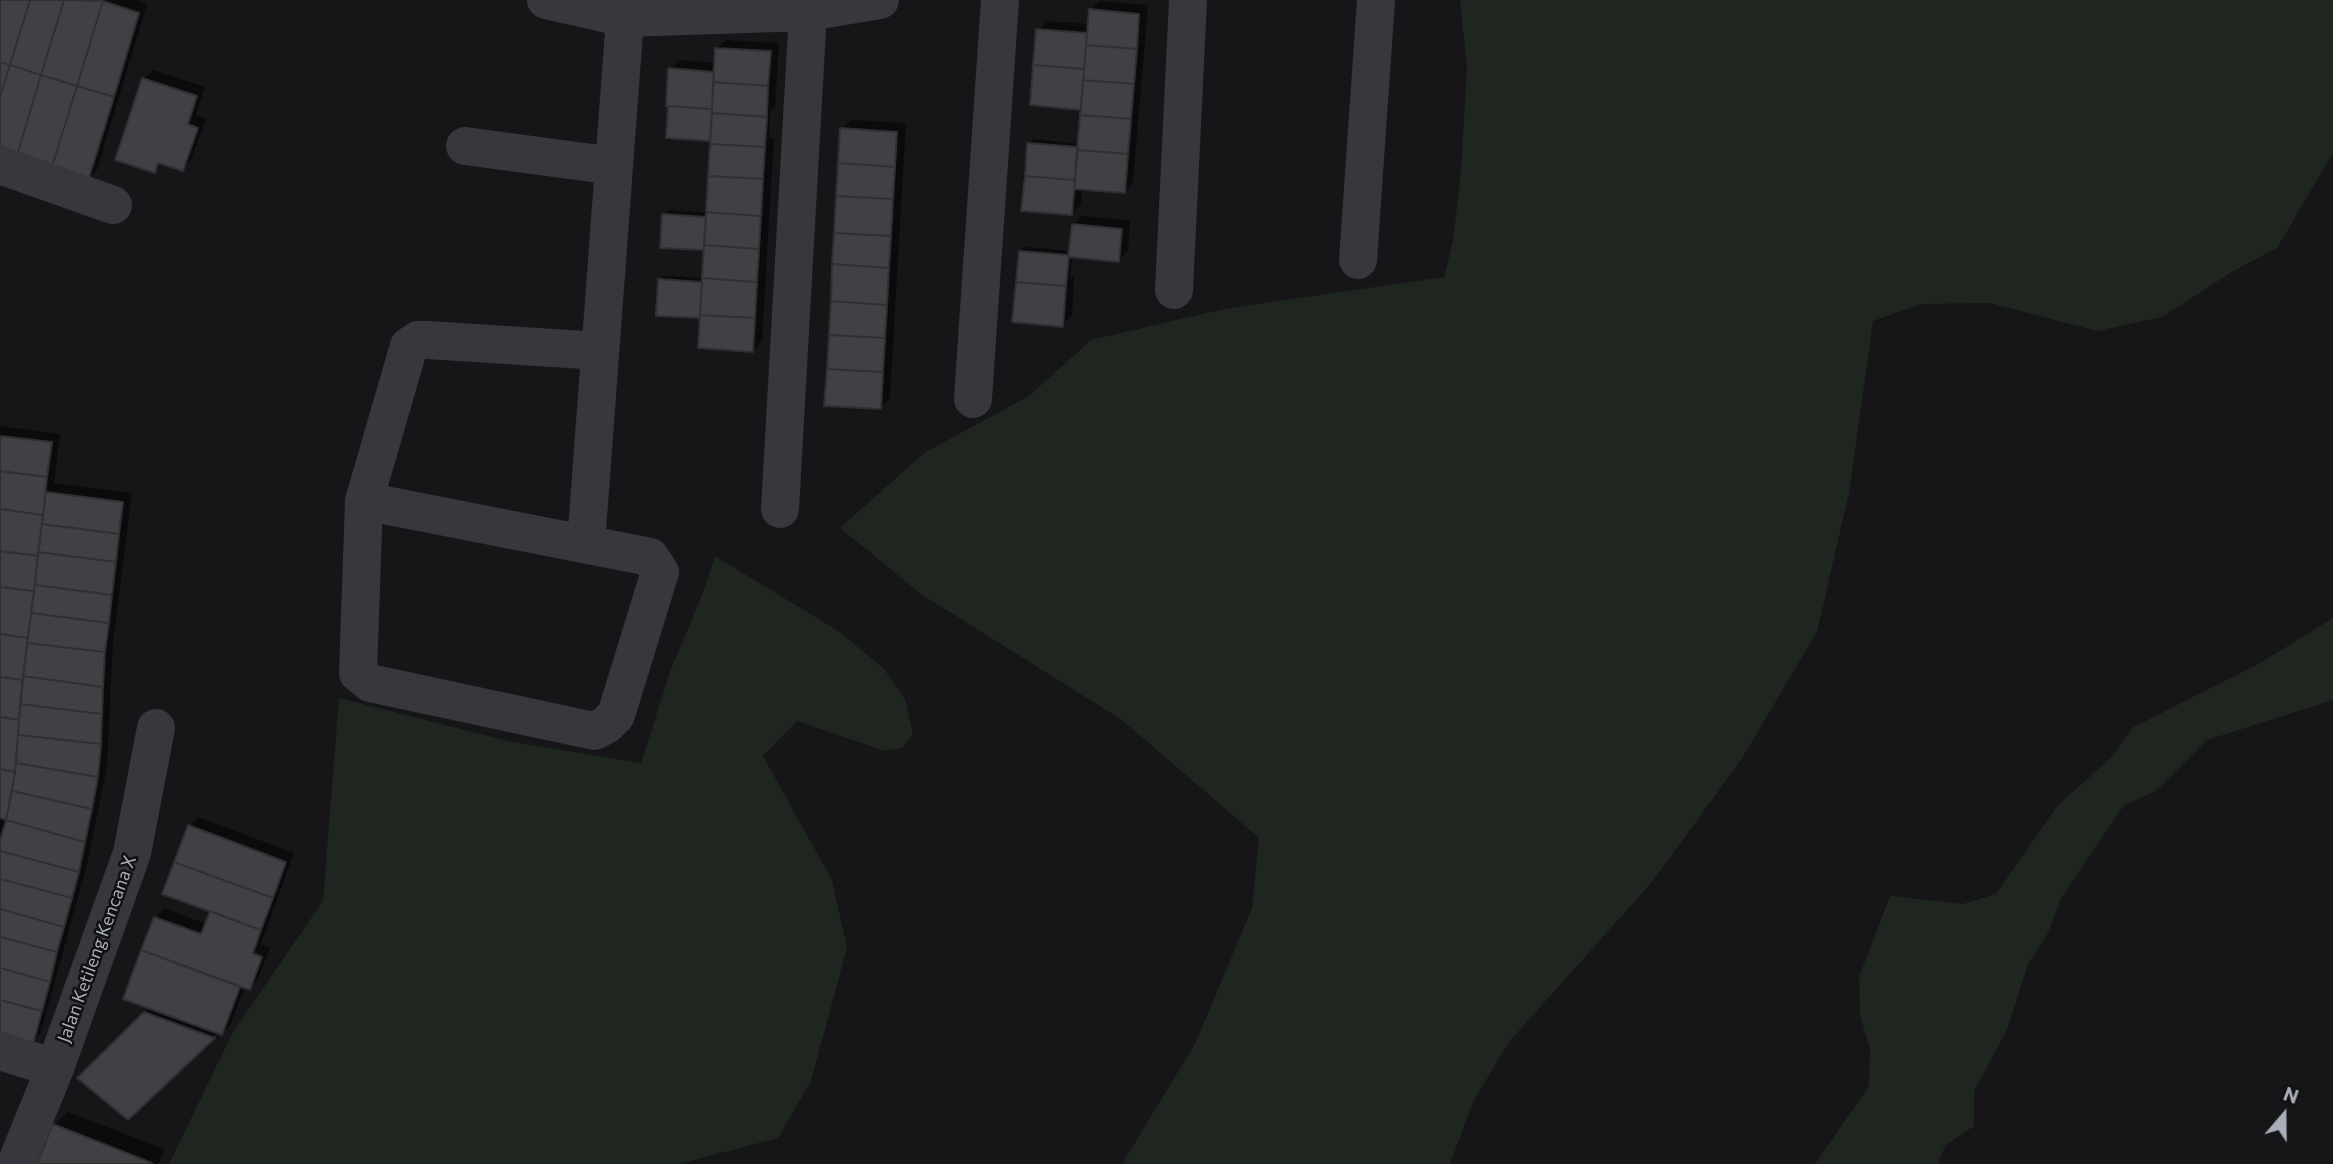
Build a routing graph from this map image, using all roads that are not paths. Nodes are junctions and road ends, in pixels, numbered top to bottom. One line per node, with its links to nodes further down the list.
1 (546, 0): 7 (street)
2 (880, 0): 6 (street)
3 (1000, 0): 15 (street)
4 (1188, 0): 13 (street)
5 (1376, 0): 12 (street)
6 (808, 12): 7 (street); 17 (street)
7 (625, 19): 10 (street)
8 (465, 146): 10 (street)
9 (0, 165): 11 (street)
10 (614, 166): 14 (street)
11 (113, 205)
12 (1359, 260)
13 (1174, 290)
14 (600, 351): 16 (street); 18 (street)
15 (973, 399)
16 (364, 500): 18 (street); 18 (street)
17 (780, 509)
18 (586, 544)
19 (156, 728): 21 (street, Jalan Ketileng Kencana X)
20 (0, 1051): 21 (street)
21 (54, 1068): 22 (street, Jalan Ketileng Kencana X)
22 (16, 1164)

